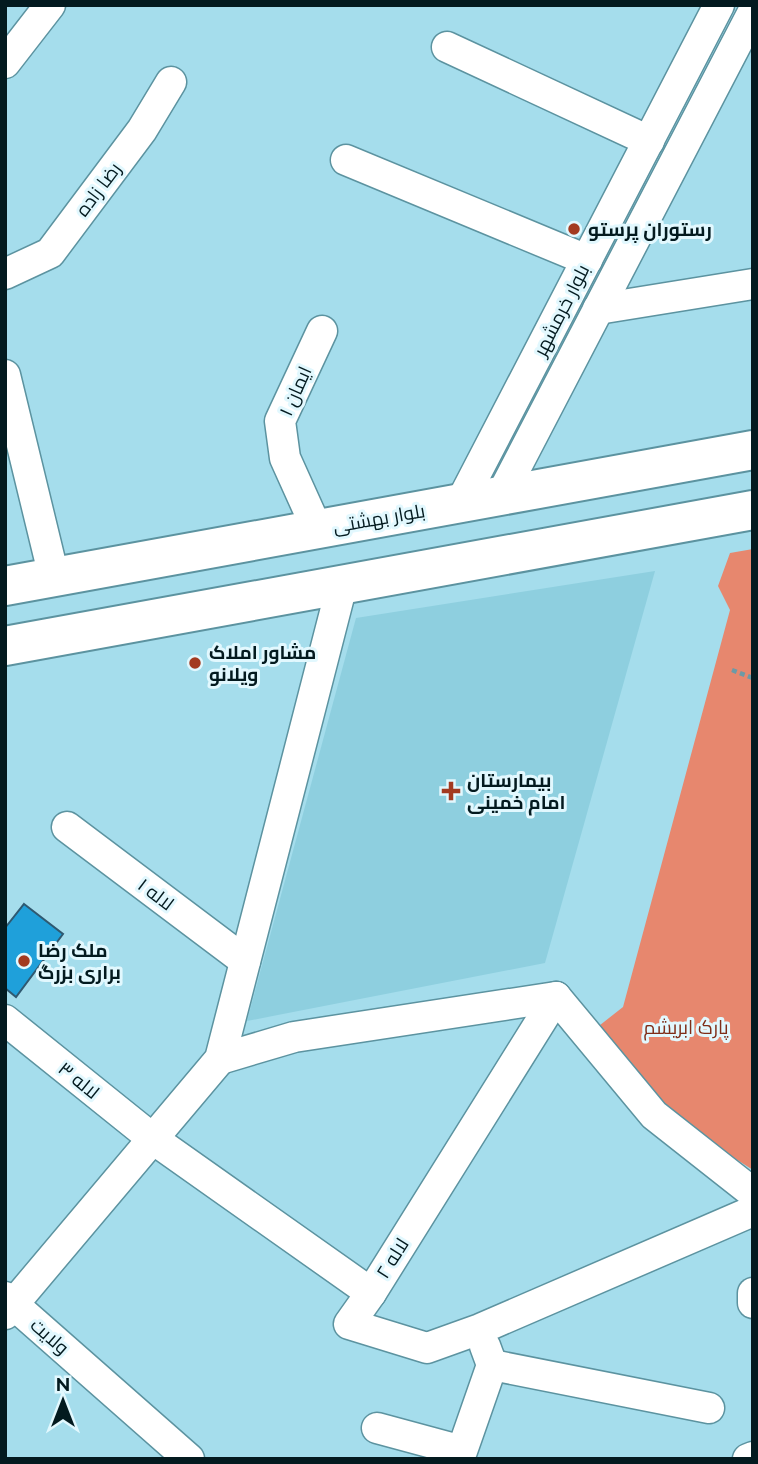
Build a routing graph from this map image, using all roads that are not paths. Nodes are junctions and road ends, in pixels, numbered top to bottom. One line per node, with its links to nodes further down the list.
1 (50, 5): 5 (street)
2 (719, 5): 7 (street, بلوار خرمشهر)
3 (753, 12): 12 (street, بلوار خرمشهر)
4 (447, 47): 7 (street)
5 (5, 63)
6 (171, 82): 10 (street, رضا زاده)
7 (649, 141): 9 (street, بلوار خرمشهر)
8 (346, 160): 9 (street)
9 (587, 260): 17 (street, بلوار خرمشهر)
10 (5, 274)
11 (753, 285): 12 (street)
12 (598, 309): 16 (street, بلوار خرمشهر)
13 (322, 331): 19 (street, ایمان ۱)
14 (5, 375): 20 (street)
15 (753, 450): 16 (main road, بلوار بهشتی)
16 (501, 496): 17 (main road, بلوار بهشتی)
17 (460, 503): 19 (main road, بلوار بهشتی)
18 (753, 510): 21 (main road)
19 (317, 529): 20 (main road, بلوار بهشتی)
20 (54, 577): 22 (main road, بلوار بهشتی)
21 (342, 584): 23 (main road); 25 (street)
22 (5, 586)
23 (5, 646)
24 (67, 827): 25 (street, لاله ۱)
25 (245, 961): 28 (street)
26 (556, 997): 28 (street); 30 (street); 32 (street, لاله ۲)
27 (5, 1020): 29 (street, لاله ۳)
28 (220, 1059): 29 (street)
29 (153, 1139): 32 (street, لاله ۲); 35 (street)
30 (753, 1193)
31 (753, 1211): 36 (street)
32 (371, 1293): 36 (street)
33 (753, 1293): 34 (street)
34 (753, 1303)
35 (8, 1305): 40 (street, ولایت)
36 (480, 1329): 37 (street)
37 (492, 1365): 38 (street); 39 (street)
38 (709, 1408)
39 (377, 1428)
40 (189, 1459)

